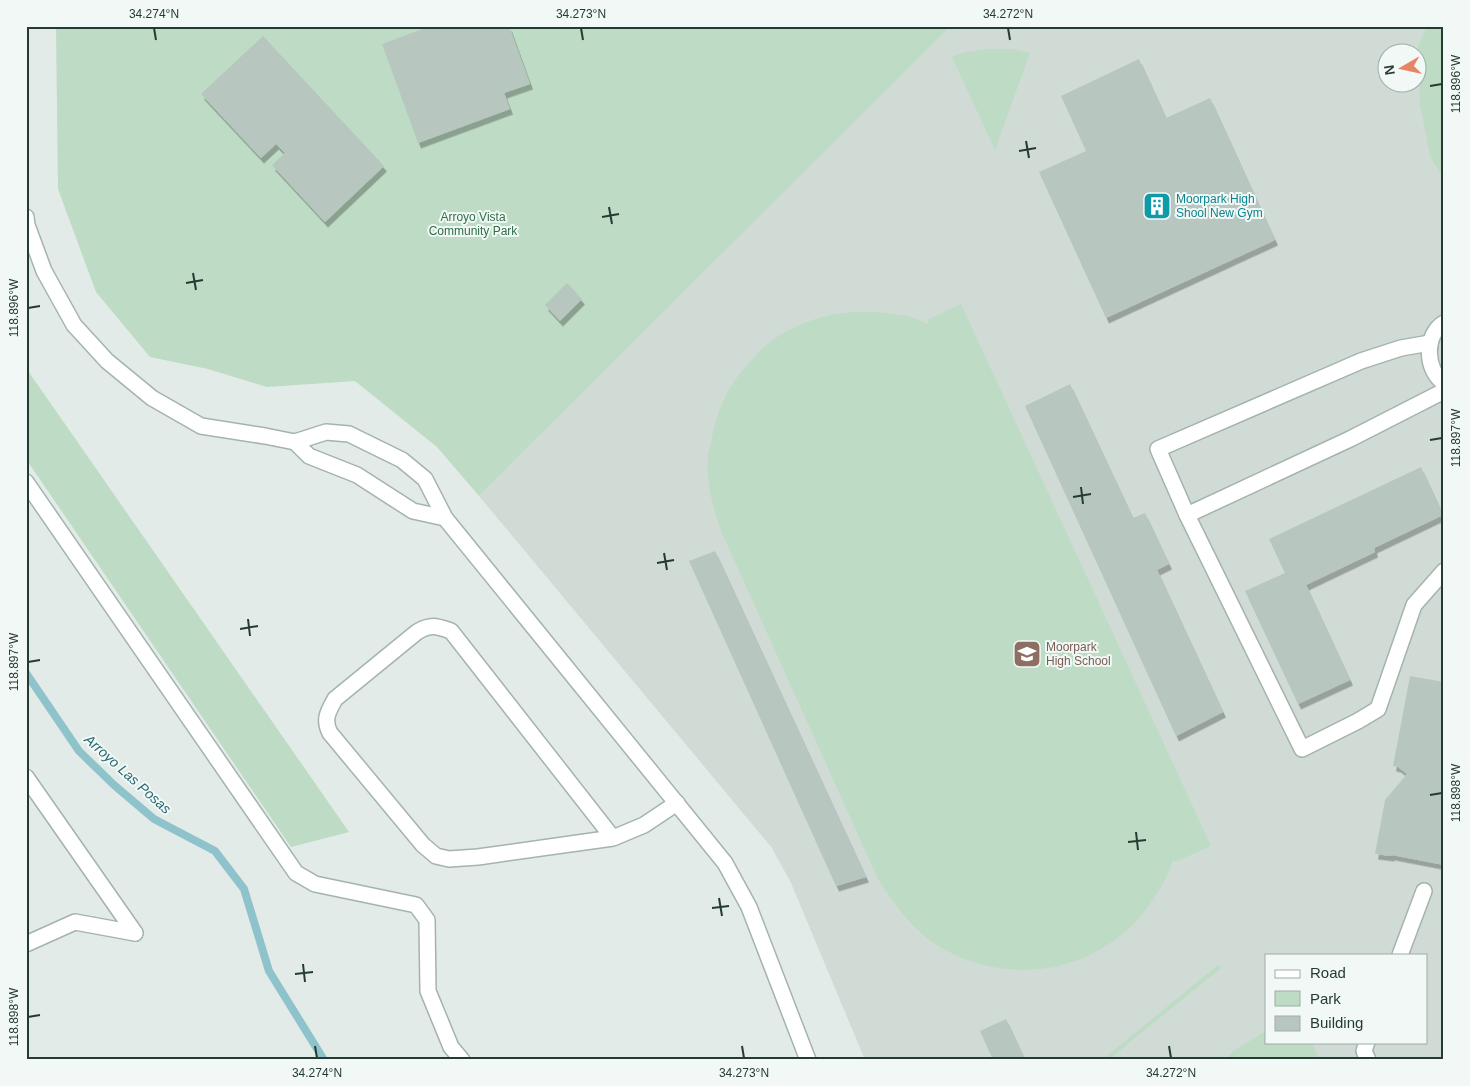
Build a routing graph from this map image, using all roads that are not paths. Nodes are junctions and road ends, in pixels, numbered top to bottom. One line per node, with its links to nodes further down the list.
1 (26, 217): 6 (street)
2 (1444, 324): 3 (street)
3 (1430, 343): 4 (street); 8 (street)
4 (1444, 383)
5 (1444, 391): 8 (street)
6 (295, 442): 9 (street); 9 (street)
7 (26, 482): 18 (street)
8 (1187, 514): 10 (street)
9 (445, 518): 12 (street)
10 (1444, 572)
11 (26, 778): 15 (street)
12 (677, 803): 13 (street); 19 (street)
13 (613, 838): 13 (street)
14 (1424, 891): 16 (street)
15 (26, 944)
16 (1400, 954)
17 (1366, 1044): 20 (street)
18 (462, 1060)
19 (808, 1060)
20 (1368, 1060)

